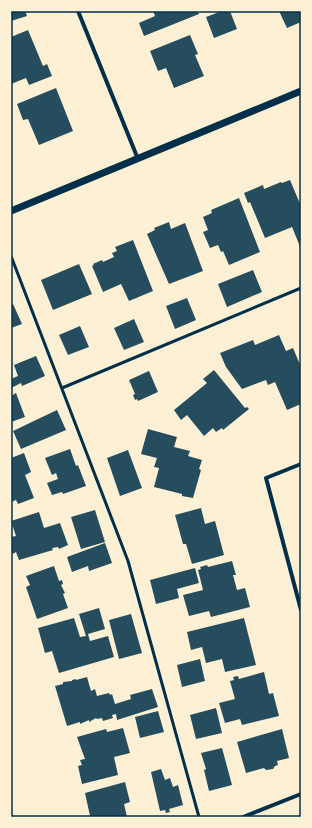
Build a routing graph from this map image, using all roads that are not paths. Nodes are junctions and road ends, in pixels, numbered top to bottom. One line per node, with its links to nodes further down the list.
1 (78, 11): 3 (street)
2 (301, 91): 3 (street)
3 (138, 159): 4 (street)
4 (11, 211)
5 (11, 256): 7 (lane)
6 (301, 288): 7 (lane)
7 (62, 388): 11 (lane)
8 (301, 464): 9 (street)
9 (301, 610)
10 (301, 794): 12 (street)
11 (198, 817)
12 (243, 817)

